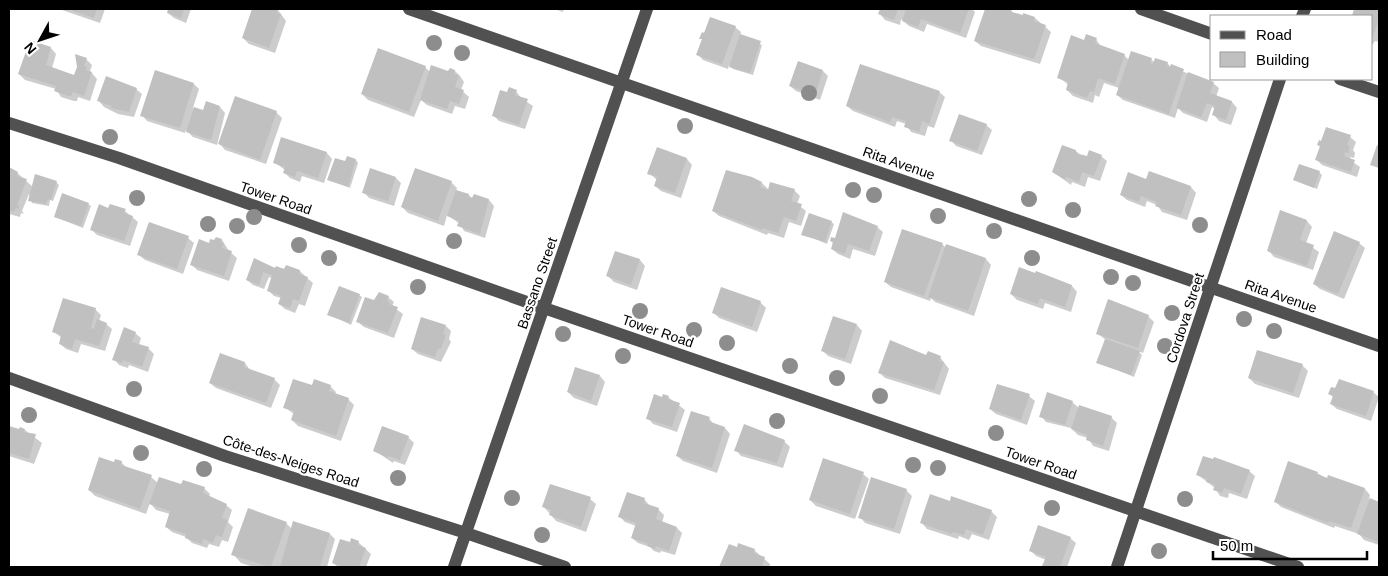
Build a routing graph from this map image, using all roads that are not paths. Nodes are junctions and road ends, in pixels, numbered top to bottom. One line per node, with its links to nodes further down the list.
1 (409, 9): 7 (street, Rita Avenue)
2 (647, 9): 7 (street, Bassano Street)
3 (1140, 9): 4 (street)
4 (1210, 33)
5 (1280, 80): 10 (street, Cordova Street)
6 (1343, 80): 8 (street)
7 (622, 82): 10 (street, Rita Avenue); 11 (street, Bassano Street)
8 (1379, 92)
9 (9, 123): 11 (street, Tower Road)
10 (1211, 288): 12 (street, Rita Avenue); 14 (street, Cordova Street)
11 (544, 308): 14 (street, Tower Road); 15 (street, Bassano Street)
12 (1379, 346)
13 (9, 378): 15 (street, Côte-des-Neiges Road)
14 (1137, 512): 18 (street, Cordova Street); 19 (street, Tower Road)
15 (466, 533): 16 (street, Bassano Street); 17 (street, Côte-des-Neiges Road)
16 (454, 567)
17 (565, 567)
18 (1117, 567)
19 (1298, 567)

